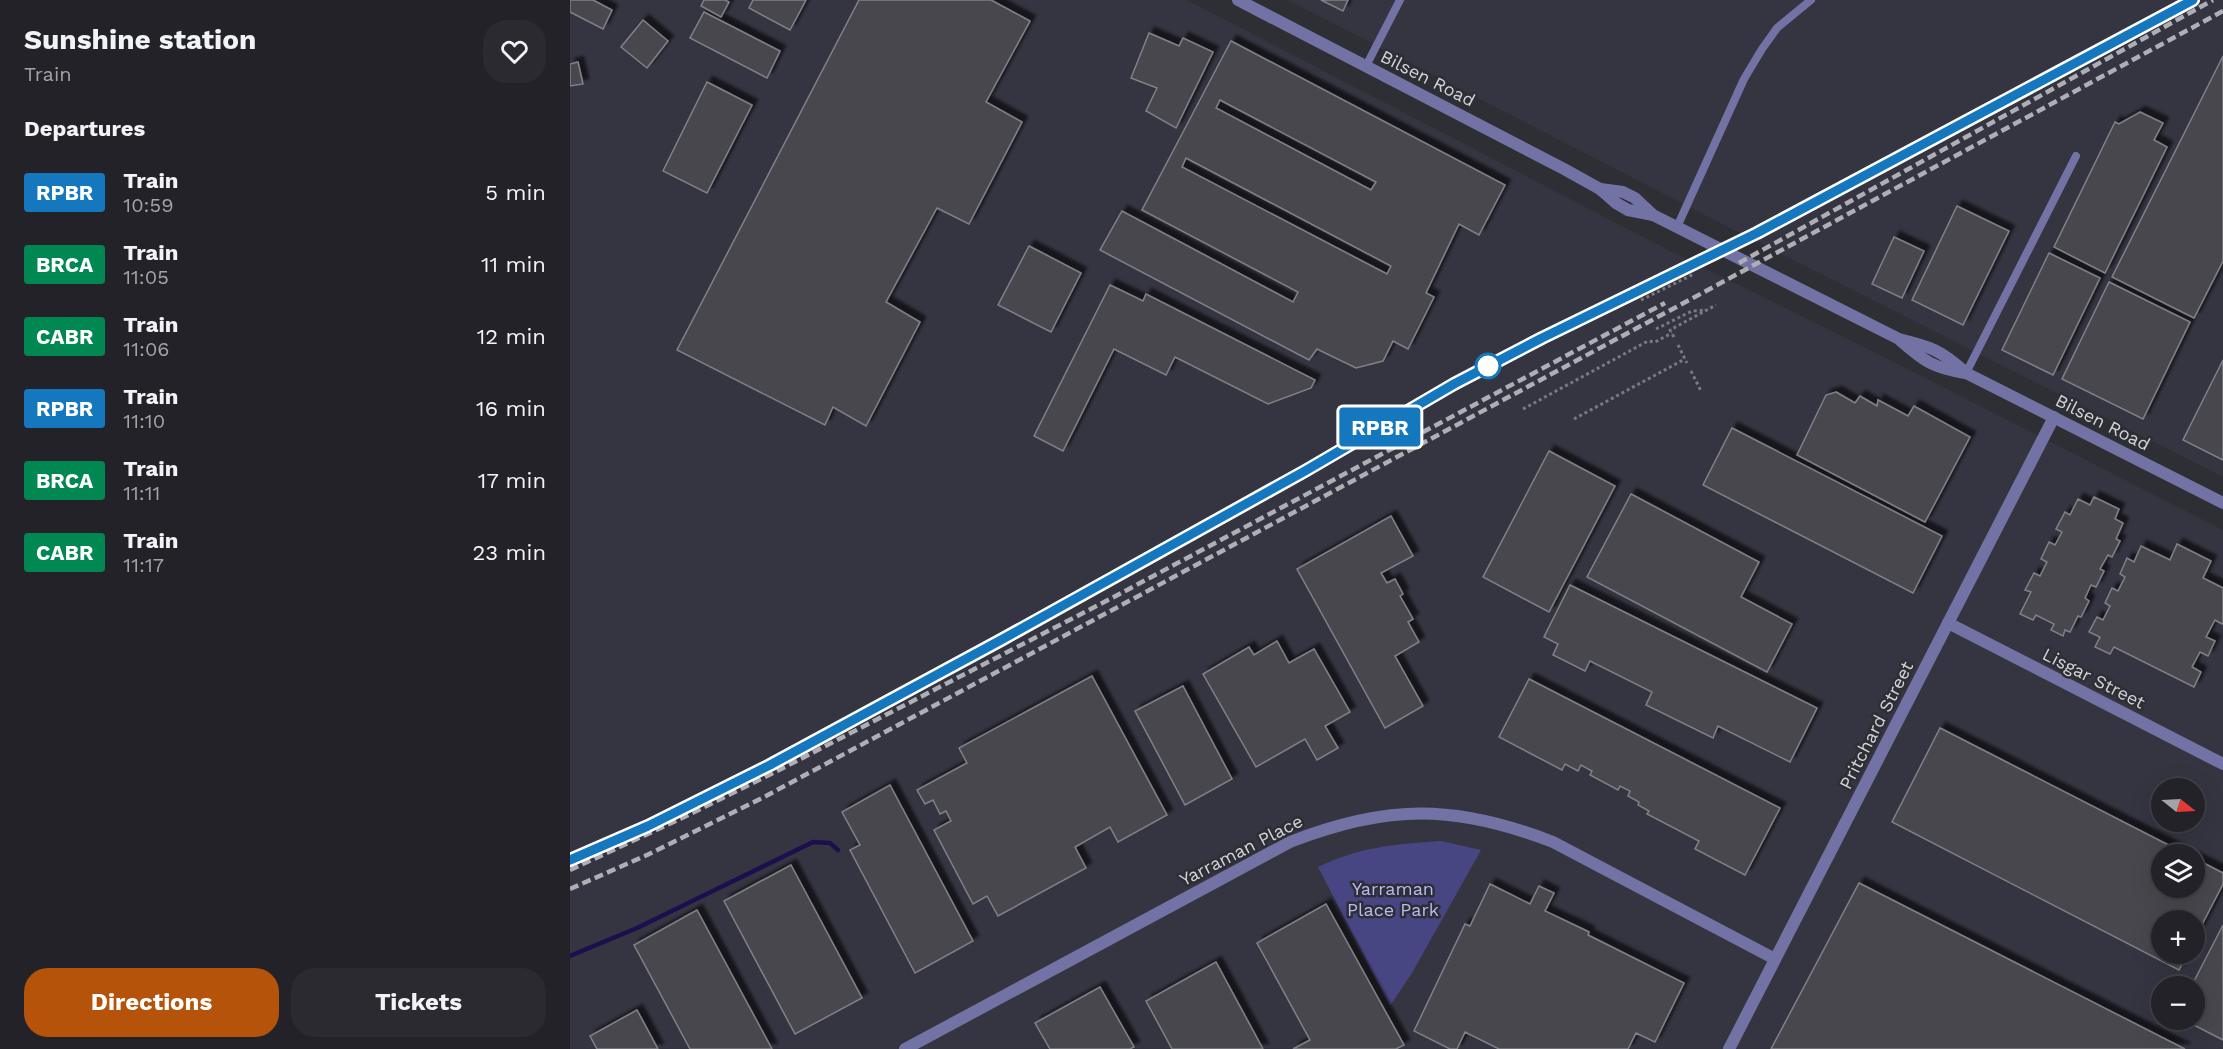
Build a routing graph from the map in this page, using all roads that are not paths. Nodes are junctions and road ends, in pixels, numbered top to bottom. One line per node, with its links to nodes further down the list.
1 (1238, 0): 4 (street, Bilsen Road)
2 (1400, 0): 4 (lane)
3 (1811, 0): 6 (lane)
4 (1366, 66): 6 (street, Bilsen Road)
5 (2076, 156): 7 (lane)
6 (1677, 227): 7 (street, Bilsen Road)
7 (1966, 373): 8 (street, Bilsen Road)
8 (2054, 417): 9 (street, Bilsen Road); 10 (street, Pritchard Street)
9 (2223, 503)
10 (1948, 623): 11 (street, Lisgar Street); 12 (street, Pritchard Street)
11 (2223, 764)
12 (1775, 959): 13 (street, Yarraman Place); 14 (street, Pritchard Street)
13 (905, 1049)
14 (1729, 1049)

